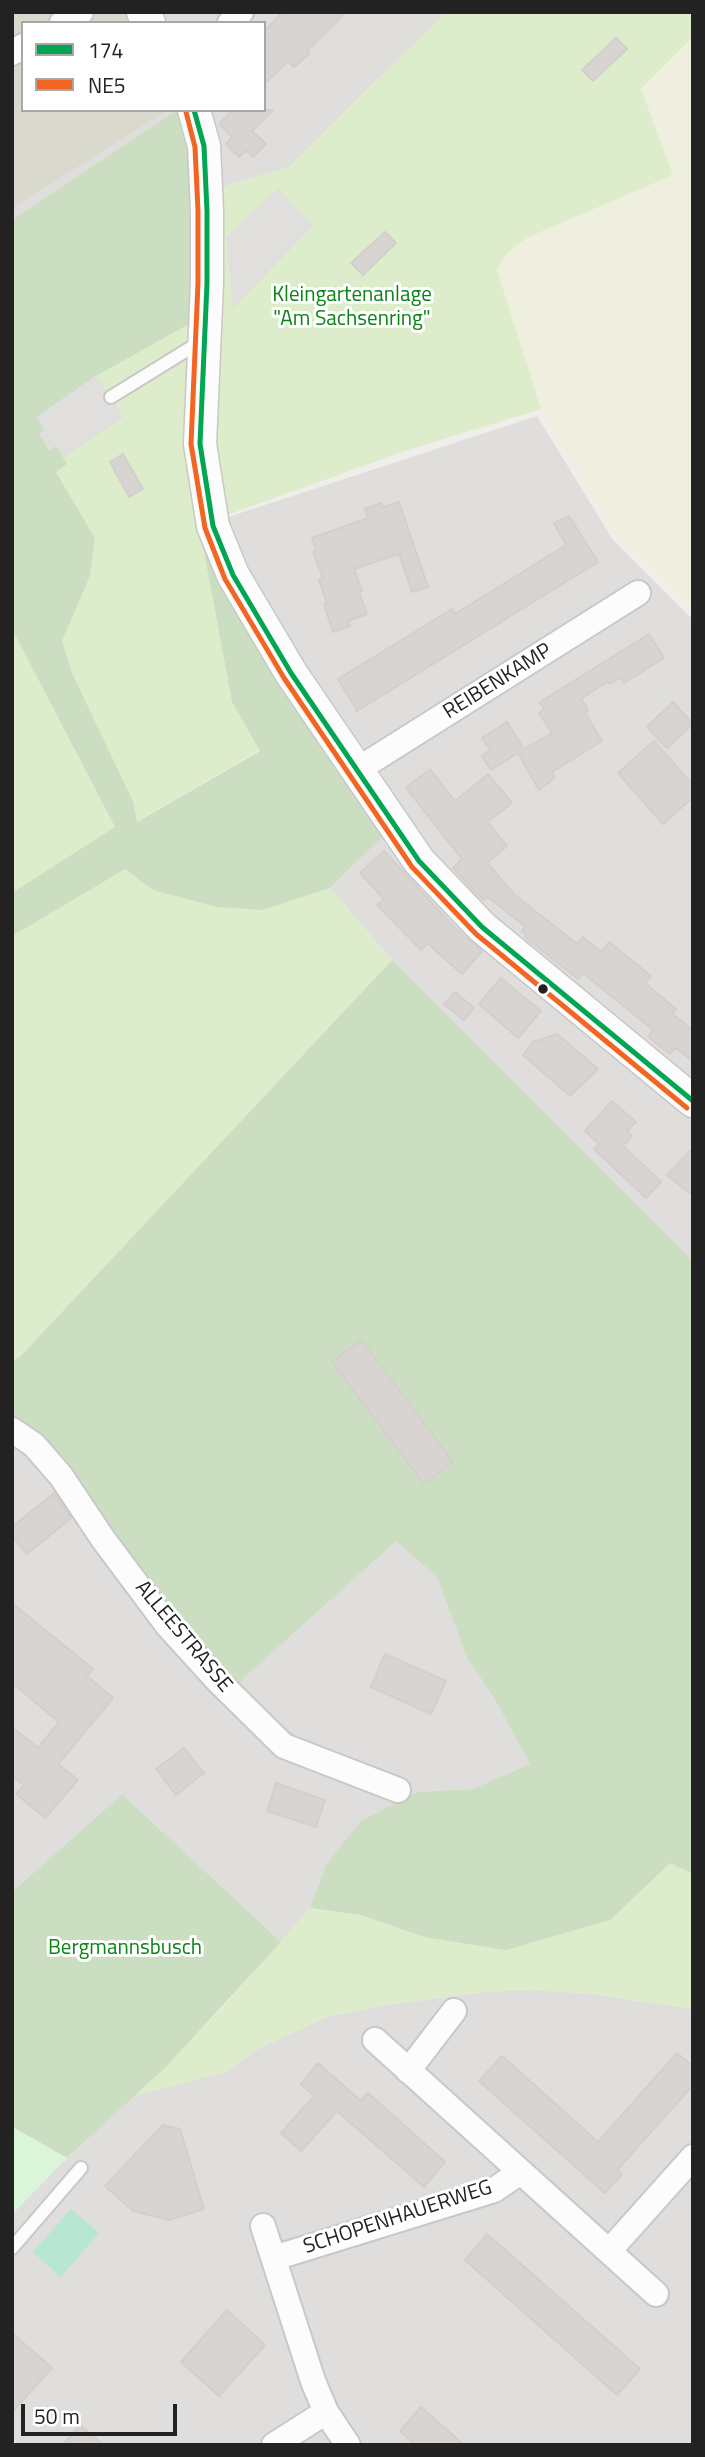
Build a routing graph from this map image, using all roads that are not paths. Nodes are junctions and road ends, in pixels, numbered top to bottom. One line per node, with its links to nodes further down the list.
1 (81, 12): 2 (street)
2 (65, 21)
3 (195, 112): 4 (street)
4 (203, 340): 5 (lane); 7 (street)
5 (111, 397)
6 (638, 593): 7 (street, REIBENKAMP)
7 (357, 770): 8 (street)
8 (693, 1101)
9 (12, 1430): 10 (street, ALLEESTRASSE)
10 (398, 1790)
11 (454, 2011): 13 (street)
12 (375, 2040): 13 (street, SCHOPENHAUERWEG)
13 (408, 2071): 16 (street, SCHOPENHAUERWEG)
14 (693, 2157): 19 (street)
15 (81, 2168): 18 (lane)
16 (519, 2173): 19 (street, SCHOPENHAUERWEG); 20 (street, SCHOPENHAUERWEG)
17 (263, 2226): 20 (street)
18 (12, 2248)
19 (610, 2251): 21 (street, SCHOPENHAUERWEG)
20 (274, 2258): 22 (street)
21 (656, 2294)
22 (326, 2412): 23 (street); 24 (street)
23 (274, 2445)
24 (348, 2445)

